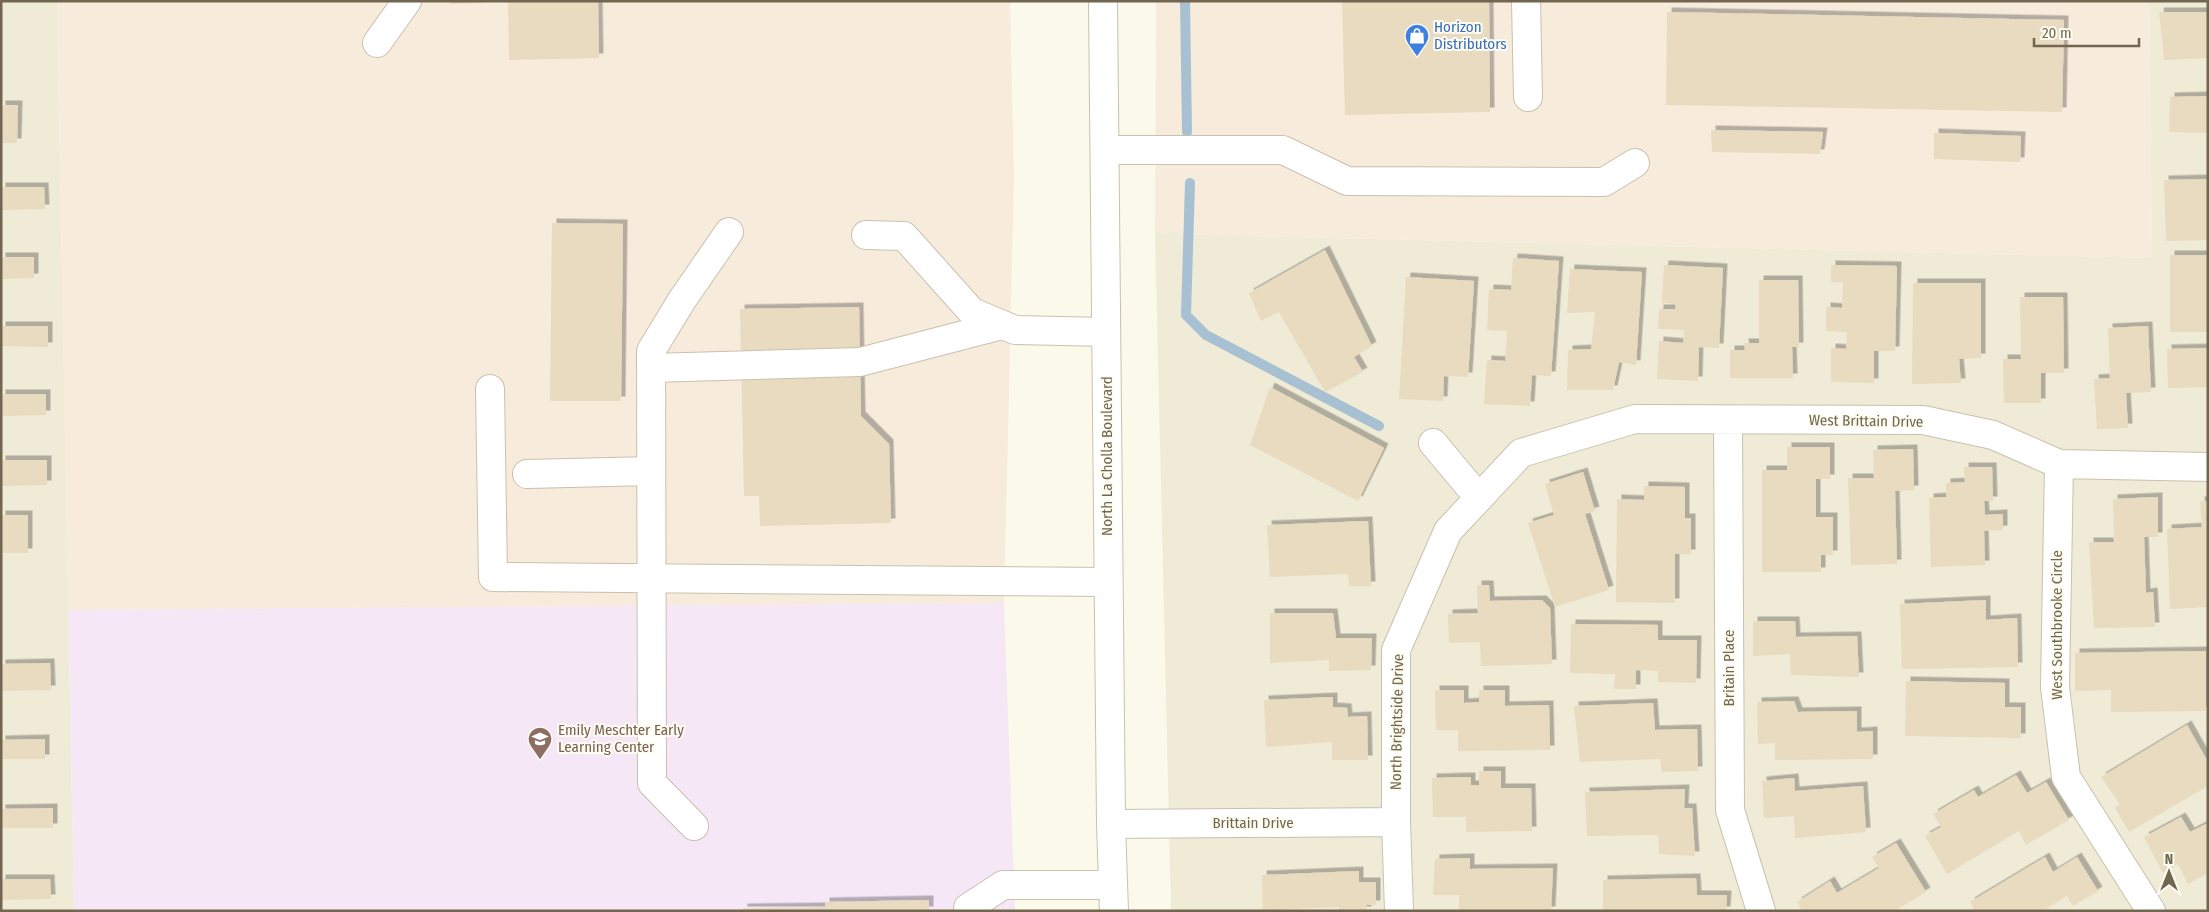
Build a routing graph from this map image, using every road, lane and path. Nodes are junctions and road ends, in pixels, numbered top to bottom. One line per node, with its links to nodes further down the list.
1 (407, 1): 4 (street)
2 (1103, 1): 6 (street, North La Cholla Boulevard)
3 (1526, 1): 5 (street)
4 (377, 42)
5 (1528, 97)
6 (1105, 150): 7 (street); 11 (street, North La Cholla Boulevard)
7 (1635, 163)
8 (729, 232): 12 (street)
9 (866, 235): 10 (street)
10 (1002, 325): 11 (street); 12 (street)
11 (1106, 332): 23 (street, North La Cholla Boulevard)
12 (650, 368): 19 (street)
13 (490, 389): 22 (street)
14 (1728, 420): 16 (street, West Brittain Drive); 17 (street, West Brittain Drive); 30 (street, Britain Place)
15 (1433, 443): 21 (street)
16 (1521, 453): 21 (street, North Brightside Drive)
17 (2059, 464): 18 (street, West Brittain Drive); 31 (street, West Southbrooke Circle)
18 (2208, 467)
19 (650, 471): 20 (street); 22 (street)
20 (527, 474)
21 (1479, 498): 24 (street, North Brightside Drive)
22 (650, 578): 23 (street); 26 (street)
23 (1108, 582): 25 (street, North La Cholla Boulevard)
24 (1396, 822): 25 (street, Brittain Drive); 29 (street, North Brightside Drive)
25 (1110, 824): 27 (street, North La Cholla Boulevard)
26 (694, 826)
27 (1114, 898): 28 (street)
28 (968, 911)
29 (1399, 911)
30 (1761, 911)
31 (2151, 911)

